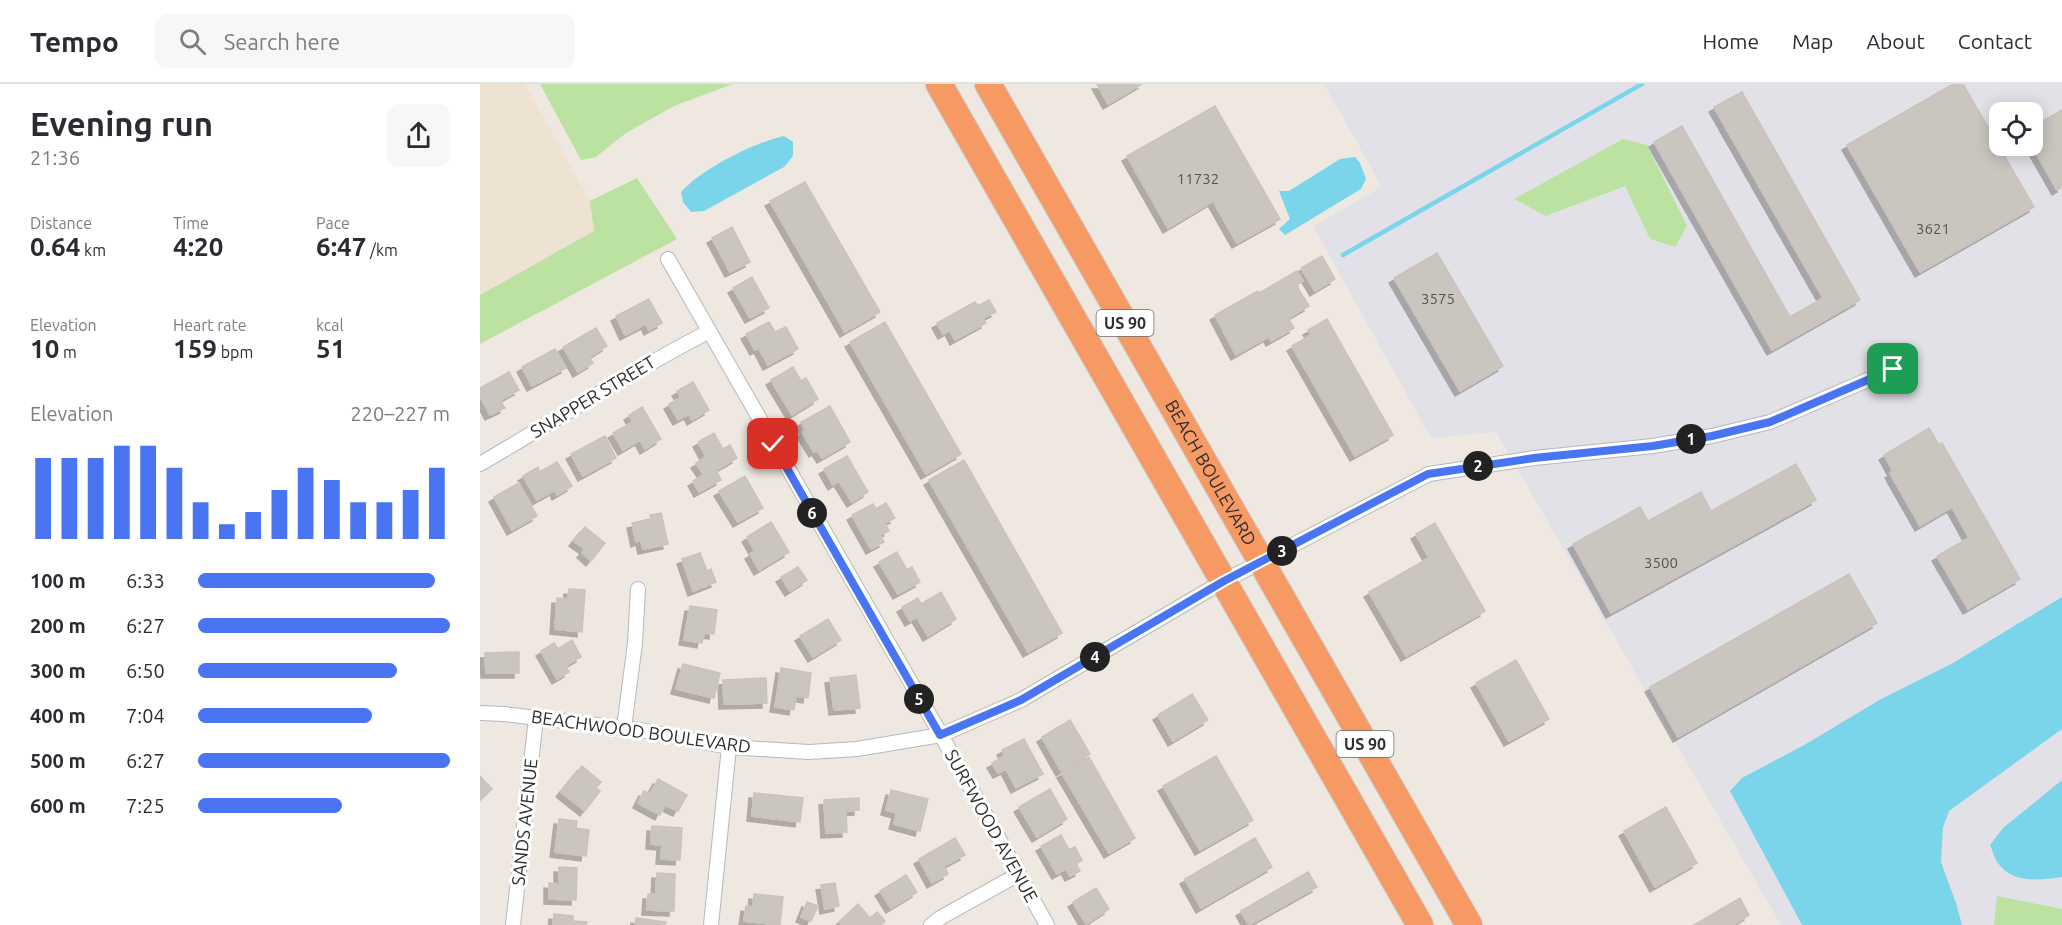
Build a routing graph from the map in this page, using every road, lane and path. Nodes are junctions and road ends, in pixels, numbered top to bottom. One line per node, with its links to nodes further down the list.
1 (939, 84): 8 (highway, US 90)
2 (988, 84): 7 (highway, BEACH BOULEVARD / US 90)
3 (668, 259): 4 (street, SURFWOOD AVENUE)
4 (708, 332): 6 (street, SNAPPER STREET); 13 (street, SURFWOOD AVENUE)
5 (1893, 369): 7 (street, BEACHWOOD BOULEVARD)
6 (480, 464)
7 (1262, 562): 8 (street, BEACHWOOD BOULEVARD); 21 (highway, BEACH BOULEVARD / US 90)
8 (1224, 581): 13 (street, BEACHWOOD BOULEVARD); 20 (highway, US 90)
9 (638, 589): 12 (street)
10 (480, 713): 11 (street, BEACHWOOD BOULEVARD)
11 (536, 718): 12 (street, BEACHWOOD BOULEVARD); 16 (street, SANDS AVENUE)
12 (624, 728): 14 (street, BEACHWOOD BOULEVARD)
13 (940, 735): 14 (street, BEACHWOOD BOULEVARD); 15 (street, SURFWOOD AVENUE)
14 (729, 747): 17 (street)
15 (1017, 875): 18 (street); 19 (street, SURFWOOD AVENUE)
16 (513, 925)
17 (711, 925)
18 (931, 925)
19 (1047, 925)
20 (1420, 925)
21 (1469, 925)

